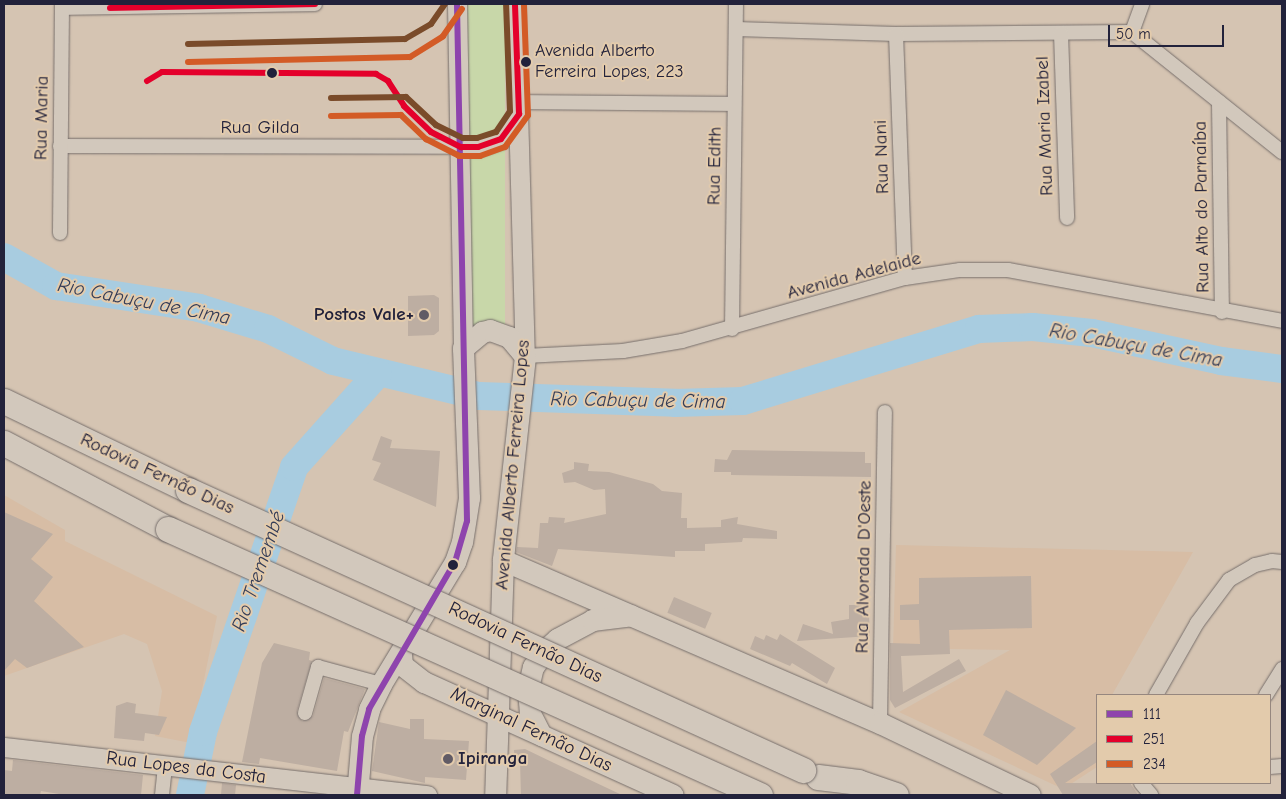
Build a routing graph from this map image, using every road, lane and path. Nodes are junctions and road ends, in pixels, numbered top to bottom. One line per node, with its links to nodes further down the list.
1 (315, 4): 6 (street)
2 (457, 4): 15 (main road)
3 (515, 4): 13 (main road, Avenida Alberto Ferreira Lopes)
4 (736, 4): 7 (street, Rua Edith)
5 (1142, 4): 8 (street)
6 (62, 6): 14 (street, Rua Maria)
7 (736, 29): 10 (street); 12 (street, Rua Edith)
8 (1132, 32): 9 (street); 11 (street)
9 (1061, 33): 10 (street); 17 (street, Rua Maria Izabel)
10 (896, 34): 19 (street, Rua Nani)
11 (1219, 102): 16 (street); 20 (street, Rua Alto do Parnaíba)
12 (734, 104): 13 (street); 22 (street, Rua Edith)
13 (519, 108): 15 (main road); 24 (main road, Avenida Alberto Ferreira Lopes)
14 (60, 146): 15 (street, Rua Gilda); 18 (street, Rua Maria)
15 (461, 147): 23 (main road)
16 (1282, 152)
17 (1067, 218)
18 (60, 233)
19 (905, 278): 20 (street, Avenida Adelaide); 22 (street, Avenida Adelaide)
20 (1222, 312): 21 (street, Avenida Adelaide)
21 (1282, 321)
22 (732, 329): 24 (street, Avenida Adelaide)
23 (463, 355): 24 (main road); 31 (main road)
24 (525, 362): 28 (main road, Avenida Alberto Ferreira Lopes)
25 (4, 400): 42 (highway, Rodovia Fernão Dias, bridge)
26 (885, 412): 38 (street, Rua Alvorada D'Oeste)
27 (4, 443): 49 (highway, bridge)
28 (503, 560): 30 (main road); 37 (main road, Avenida Alberto Ferreira Lopes)
29 (1282, 562): 34 (street)
30 (634, 615): 38 (main road); 39 (main road)
31 (401, 654): 33 (main road); 37 (main road, Marginal Fernão Dias)
32 (1282, 669): 35 (street)
33 (381, 684): 36 (street); 44 (main road)
34 (1157, 694)
35 (1267, 694)
36 (305, 713)
37 (497, 715): 39 (main road, Marginal Fernão Dias); 47 (main road, Avenida Alberto Ferreira Lopes)
38 (880, 723): 52 (main road)
39 (541, 735): 48 (main road, Marginal Fernão Dias)
40 (4, 746): 41 (main road, Rua Lopes da Costa)
41 (172, 766): 44 (main road, Rua Lopes da Costa); 45 (street)
42 (811, 774): 50 (highway, Rodovia Fernão Dias); 51 (highway)
43 (1142, 784): 53 (street)
44 (356, 792): 46 (main road, Rua Lopes da Costa)
45 (162, 795)
46 (427, 795)
47 (495, 795)
48 (673, 795)
49 (760, 795)
50 (857, 795)
51 (896, 795)
52 (1030, 795)
53 (1151, 795)

